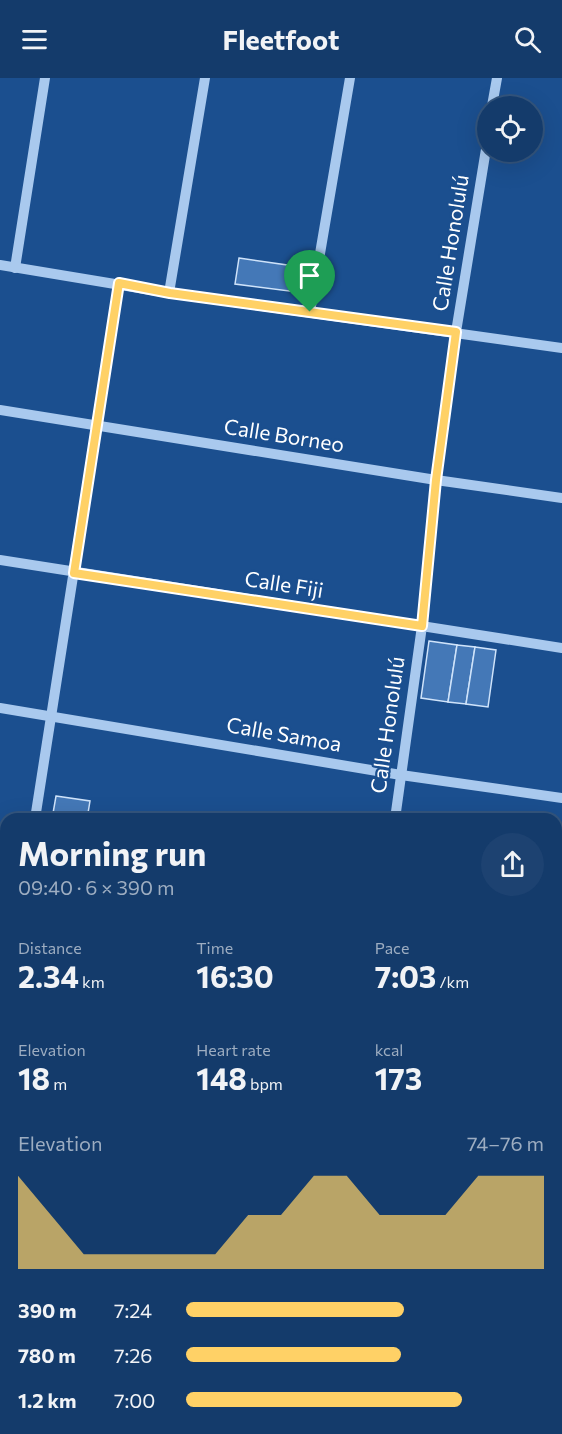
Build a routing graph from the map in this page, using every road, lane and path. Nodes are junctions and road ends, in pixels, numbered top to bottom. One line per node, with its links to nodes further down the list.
1 (45, 78): 8 (street)
2 (205, 78): 10 (street)
3 (350, 78): 11 (street)
4 (497, 78): 5 (street)
5 (494, 96)
6 (484, 162): 12 (street, Calle Honolulú)
7 (0, 265): 8 (street)
8 (15, 268): 9 (street)
9 (119, 283): 10 (street); 15 (street)
10 (170, 293): 11 (street)
11 (310, 312): 12 (street)
12 (456, 332): 13 (street); 16 (street, Calle Honolulú)
13 (562, 348)
14 (0, 410): 15 (street, Calle Borneo)
15 (97, 426): 16 (street, Calle Borneo); 19 (street)
16 (436, 480): 17 (street, Calle Borneo); 20 (street, Calle Honolulú)
17 (562, 498)
18 (0, 560): 19 (street, Calle Fiji)
19 (74, 573): 20 (street, Calle Fiji); 23 (street)
20 (422, 626): 21 (street, Calle Fiji); 24 (street, Calle Honolulú)
21 (562, 648)
22 (0, 708): 23 (street, Calle Samoa)
23 (51, 715): 24 (street, Calle Samoa); 26 (street)
24 (401, 775): 25 (street, Calle Samoa); 27 (street, Calle Honolulú)
25 (562, 798)
26 (36, 813)
27 (396, 813)

